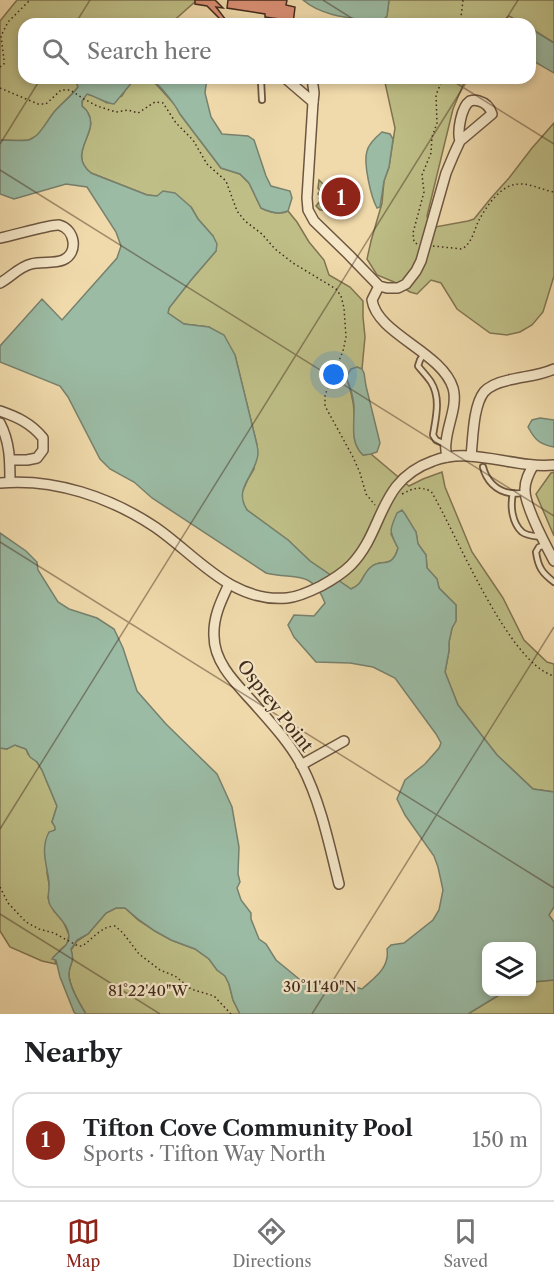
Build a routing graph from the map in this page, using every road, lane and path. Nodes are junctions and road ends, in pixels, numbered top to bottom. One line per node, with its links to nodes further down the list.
1 (30, 0): 4 (path)
2 (463, 0): 3 (path)
3 (462, 18)
4 (0, 67)
5 (261, 84): 10 (lane)
6 (292, 84): 11 (street)
7 (313, 84): 11 (street)
8 (440, 84): 15 (path)
9 (0, 88): 35 (path)
10 (262, 100)
11 (313, 102): 17 (street)
12 (460, 141): 12 (street); 15 (street)
13 (554, 192): 15 (path)
14 (0, 238): 16 (street)
15 (425, 245): 17 (street)
16 (0, 283)
17 (379, 286): 18 (street)
18 (424, 354): 22 (street); 22 (lane)
19 (554, 369): 24 (street)
20 (0, 411): 26 (street)
21 (0, 423): 23 (street)
22 (445, 444): 25 (street)
23 (4, 445): 26 (street)
24 (471, 456): 25 (street); 28 (street)
25 (447, 457): 35 (street)
26 (10, 460): 30 (street)
27 (554, 465): 28 (street)
28 (533, 466): 33 (street)
29 (483, 467): 32 (lane)
30 (10, 482): 31 (street); 39 (street)
31 (0, 483)
32 (513, 493): 33 (lane); 36 (lane)
33 (525, 493): 36 (street)
34 (403, 494): 40 (path)
35 (381, 511): 39 (street)
36 (544, 541): 37 (street); 38 (lane)
37 (554, 561)
38 (554, 582)
39 (228, 584): 42 (street, Osprey Point)
40 (554, 676)
41 (344, 741): 42 (street)
42 (301, 765): 43 (street, Osprey Point)
43 (339, 884)
44 (0, 888): 45 (path)
45 (231, 1014)

